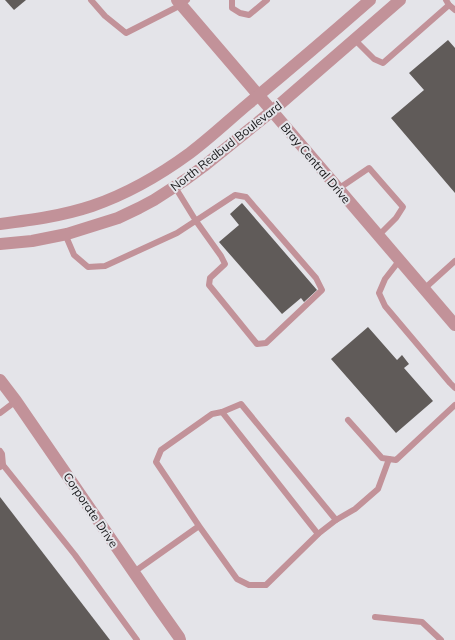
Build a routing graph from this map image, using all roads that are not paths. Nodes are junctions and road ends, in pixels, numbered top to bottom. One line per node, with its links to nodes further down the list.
1 (91, 0): 6 (lane)
2 (232, 0): 3 (lane)
3 (268, 0)
4 (370, 0): 10 (street, North Redbud Boulevard)
5 (400, 0): 9 (street, North Redbud Boulevard)
6 (181, 2): 10 (street, Bray Central Drive)
7 (447, 2): 8 (lane); 9 (lane)
8 (455, 10)
9 (354, 40): 11 (street, North Redbud Boulevard)
10 (258, 96): 11 (street, Bray Central Drive); 15 (street, North Redbud Boulevard)
11 (272, 110): 12 (street, North Redbud Boulevard); 13 (street, Bray Central Drive)
12 (175, 187): 14 (lane); 16 (street, North Redbud Boulevard)
13 (338, 189): 17 (street, Bray Central Drive); 17 (lane)
14 (196, 222): 14 (lane); 16 (lane)
15 (0, 224)
16 (65, 234): 18 (street, North Redbud Boulevard)
17 (378, 236): 19 (street, Bray Central Drive)
18 (0, 244)
19 (400, 261): 21 (street, Bray Central Drive); 24 (lane)
20 (455, 261): 21 (lane)
21 (424, 289): 22 (street, Bray Central Drive)
22 (455, 325)
23 (0, 380): 25 (street, Corporate Drive)
24 (455, 388)
25 (16, 401): 28 (lane); 36 (street, Corporate Drive)
26 (455, 405): 31 (lane)
27 (222, 412): 33 (lane); 34 (lane); 35 (lane)
28 (0, 413)
29 (348, 420): 31 (lane)
30 (0, 452): 32 (lane)
31 (390, 459): 33 (lane)
32 (1, 466): 39 (lane)
33 (336, 520): 35 (lane)
34 (200, 526): 35 (lane); 36 (lane)
35 (318, 534)
36 (134, 572): 38 (street, Corporate Drive)
37 (375, 617): 40 (lane)
38 (179, 639)
39 (137, 640)
40 (440, 640)

